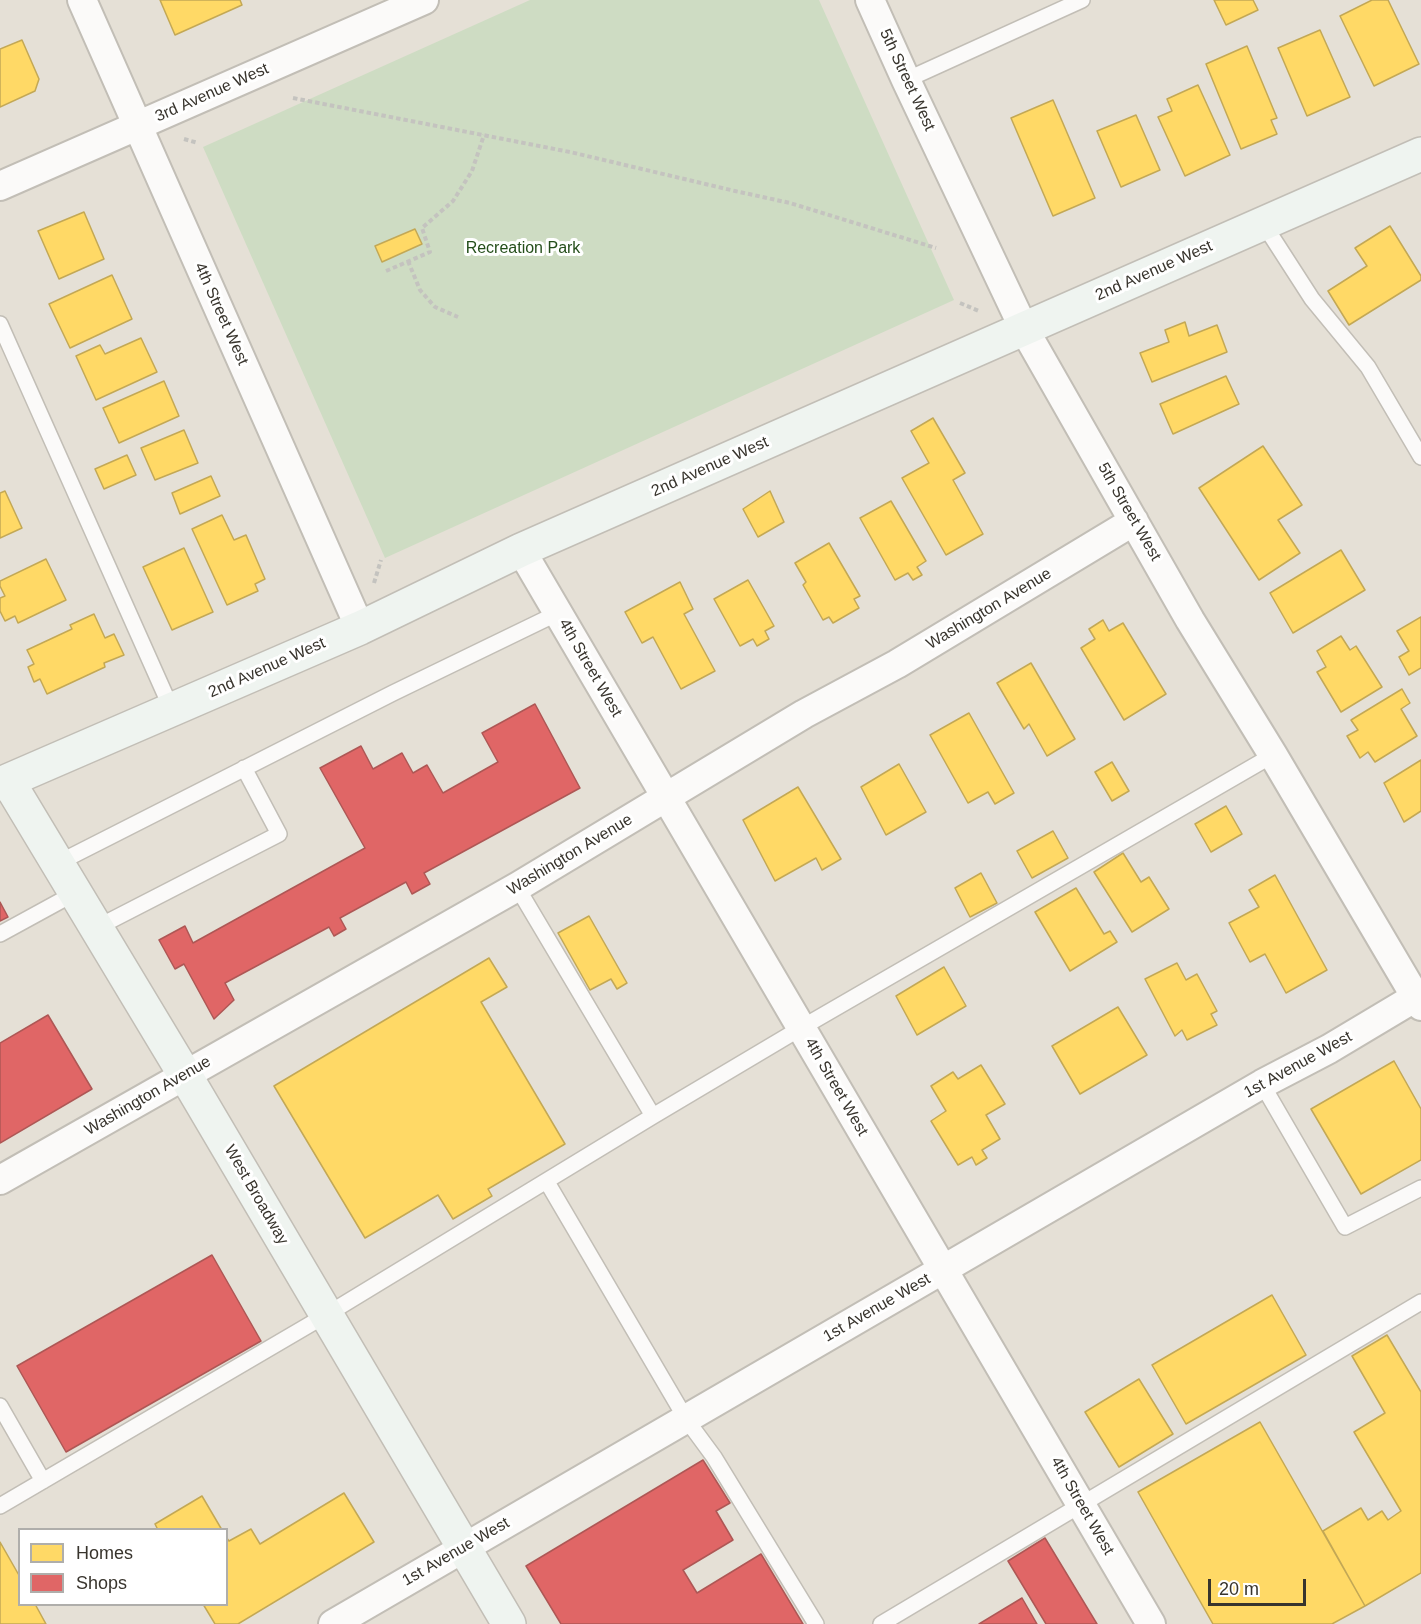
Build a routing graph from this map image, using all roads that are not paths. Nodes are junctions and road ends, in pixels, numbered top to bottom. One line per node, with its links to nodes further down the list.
1 (82, 0): 7 (street, 4th Street West)
2 (424, 0): 5 (street, 3rd Avenue West)
3 (870, 0): 6 (street, 5th Street West)
4 (1082, 0): 6 (lane)
5 (391, 7): 7 (street, 3rd Avenue West)
6 (906, 80): 12 (street, 5th Street West)
7 (138, 125): 9 (street, 3rd Avenue West); 17 (street, 4th Street West)
8 (1421, 153): 10 (main road, 2nd Avenue West)
9 (0, 186)
10 (1263, 223): 12 (main road, 2nd Avenue West); 13 (lane)
11 (0, 324): 18 (lane)
12 (1024, 328): 14 (street, 5th Street West); 15 (main road, 2nd Avenue West)
13 (1421, 457)
14 (1134, 521): 19 (street, 5th Street West); 22 (street, Washington Avenue)
15 (521, 550): 16 (street, 4th Street West); 17 (main road, 2nd Avenue West)
16 (558, 614): 20 (lane); 22 (street, 4th Street West)
17 (360, 628): 18 (main road, 2nd Avenue West)
18 (172, 710): 21 (main road, 2nd Avenue West)
19 (1273, 755): 28 (street, 5th Street West); 29 (lane)
20 (244, 768): 23 (lane); 26 (lane)
21 (3, 778): 23 (main road, West Broadway)
22 (666, 797): 24 (street, Washington Avenue); 29 (street, 4th Street West)
23 (58, 863): 25 (main road, West Broadway)
24 (517, 887): 30 (street, Washington Avenue); 32 (lane)
25 (75, 893): 26 (main road, West Broadway); 27 (lane)
26 (96, 928): 30 (main road, West Broadway)
27 (0, 934)
28 (1419, 999): 31 (street, 1st Avenue West)
29 (801, 1028): 32 (lane); 36 (street, 4th Street West)
30 (185, 1075): 33 (street, Washington Avenue); 38 (main road, West Broadway)
31 (1262, 1084): 35 (lane); 36 (street, 1st Avenue West)
32 (653, 1116): 34 (lane)
33 (0, 1180)
34 (547, 1182): 38 (lane); 40 (lane)
35 (1421, 1188)
36 (943, 1270): 40 (street, 1st Avenue West); 42 (street, 4th Street West)
37 (1421, 1302): 42 (lane)
38 (326, 1315): 41 (lane); 44 (main road, West Broadway)
39 (0, 1406): 41 (lane)
40 (686, 1419): 44 (street, 1st Avenue West); 47 (lane)
41 (43, 1481): 43 (lane)
42 (1081, 1504): 48 (lane); 49 (street, 4th Street West)
43 (0, 1506)
44 (464, 1547): 45 (street, 1st Avenue West); 46 (main road, West Broadway)
45 (333, 1624)
46 (509, 1624)
47 (816, 1624)
48 (881, 1624)
49 (1151, 1624)

